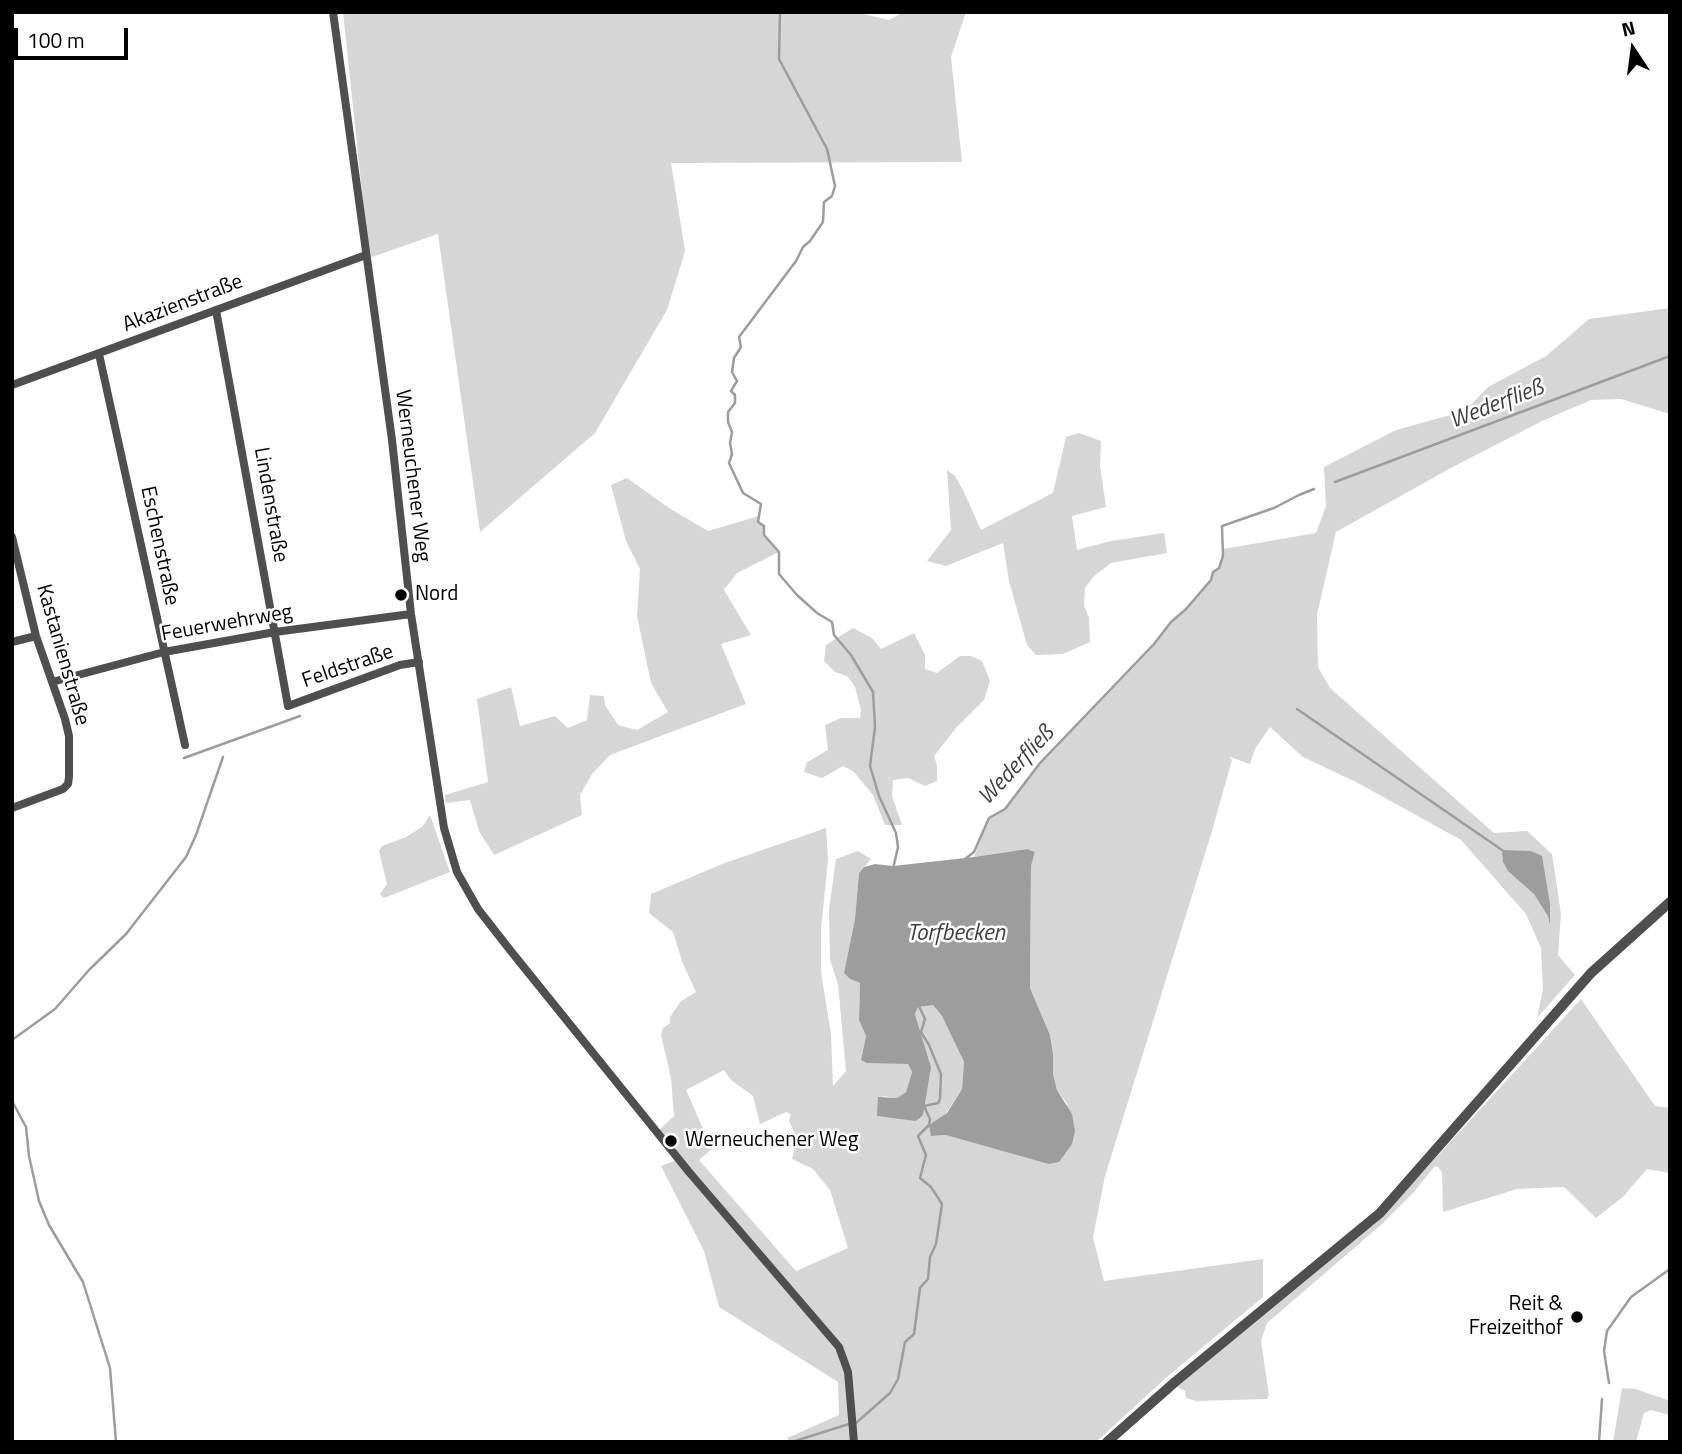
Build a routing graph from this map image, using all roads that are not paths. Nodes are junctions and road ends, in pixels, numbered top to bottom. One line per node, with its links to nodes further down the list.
1 (333, 12): 2 (street, Werneuchener Weg)
2 (366, 255): 3 (street, Akazienstraße); 7 (street, Werneuchener Weg)
3 (216, 310): 4 (street, Akazienstraße); 8 (street, Lindenstraße)
4 (99, 354): 5 (street, Akazienstraße); 11 (street, Eschenstraße)
5 (12, 385)
6 (12, 537): 9 (street, Kastanienstraße)
7 (411, 614): 8 (street, Feuerwehrweg); 12 (street, Werneuchener Weg)
8 (275, 632): 11 (street, Feuerwehrweg); 14 (street, Lindenstraße)
9 (36, 636): 10 (street); 13 (street, Kastanienstraße)
10 (12, 642)
11 (164, 652): 13 (street, Feuerwehrweg); 15 (street, Eschenstraße)
12 (419, 662): 14 (street, Feldstraße); 18 (street, Werneuchener Weg)
13 (51, 682): 16 (street, Kastanienstraße)
14 (288, 706)
15 (185, 745)
16 (12, 808)
17 (1670, 902): 19 (street)
18 (853, 1437)
19 (1107, 1442)

